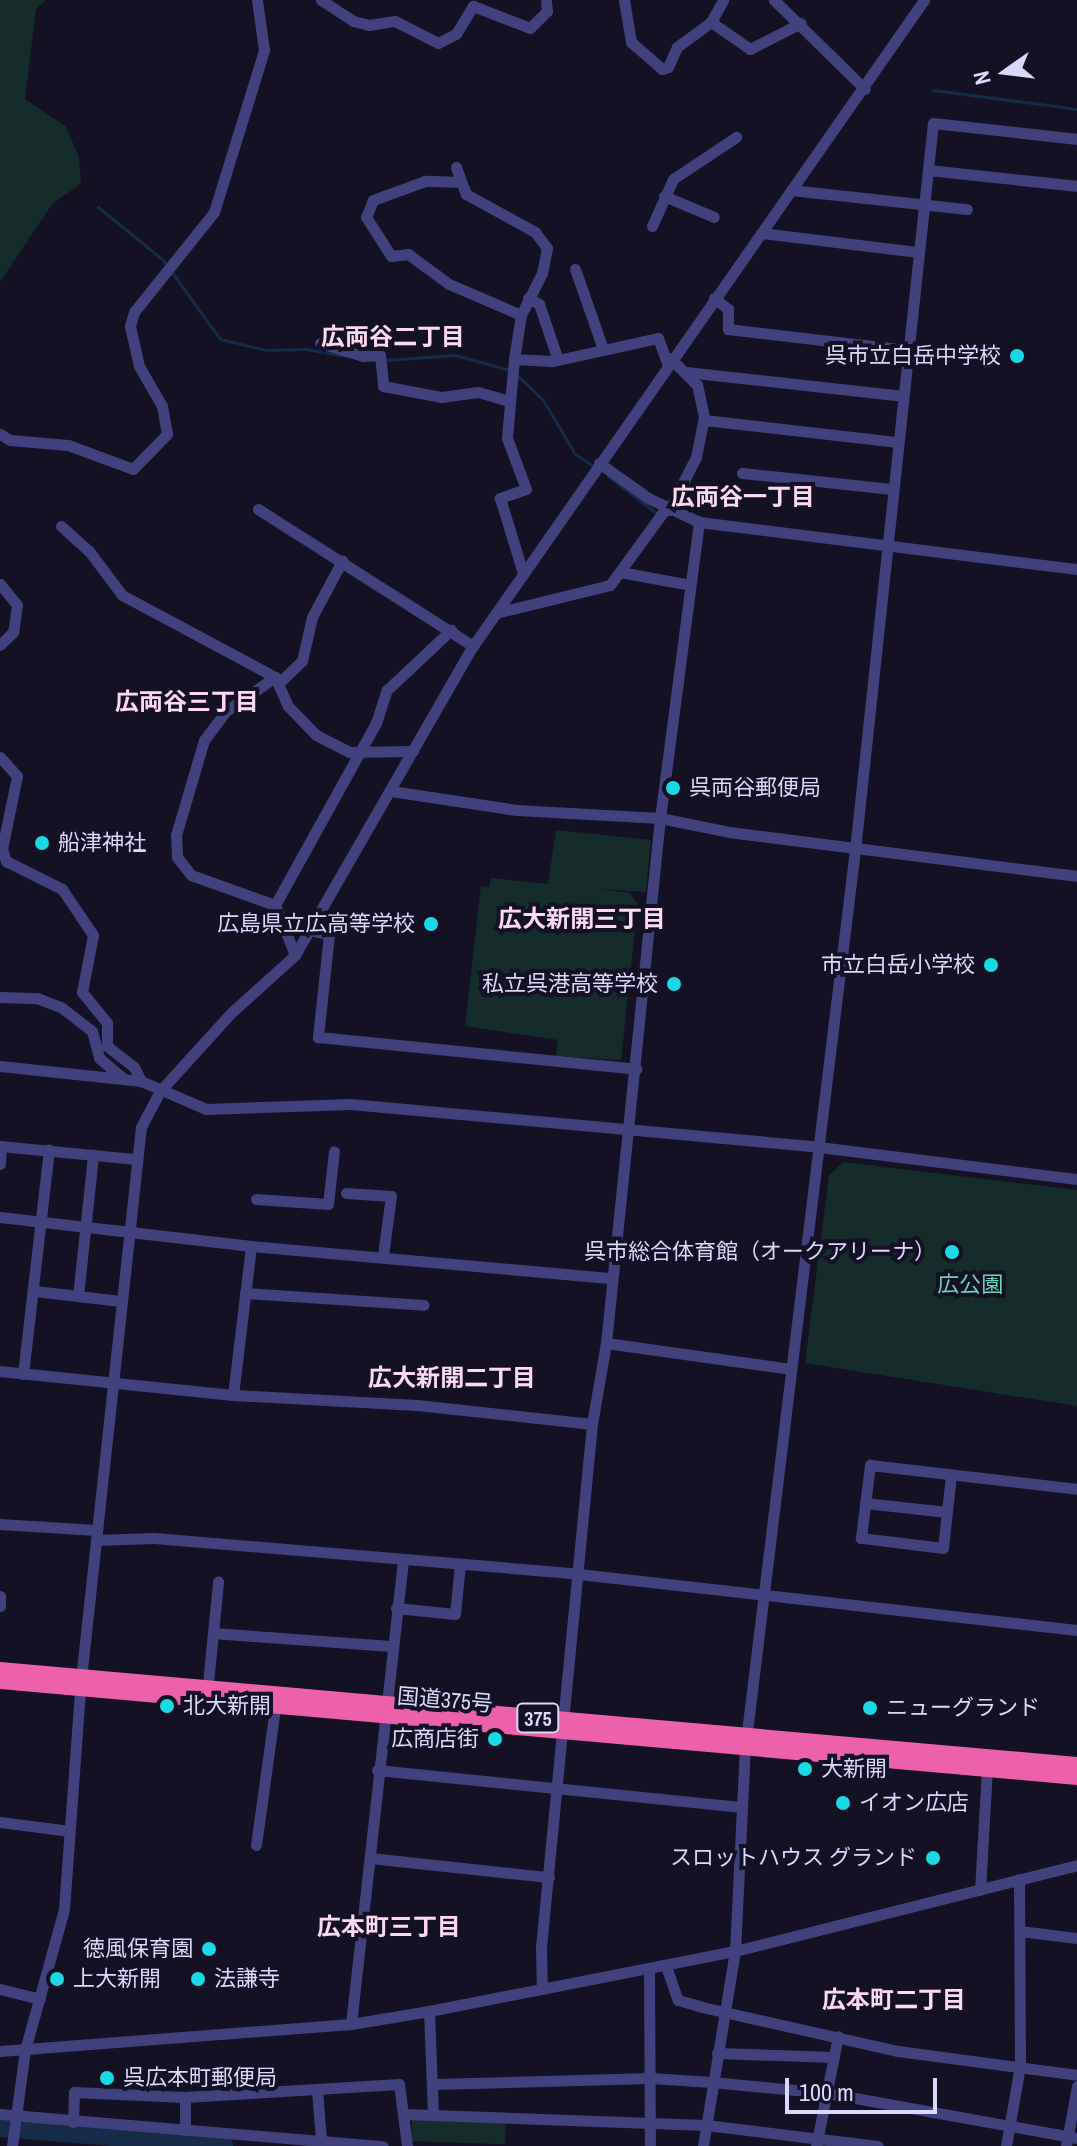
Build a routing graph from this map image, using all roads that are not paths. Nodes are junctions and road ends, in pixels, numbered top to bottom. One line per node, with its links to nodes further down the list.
1 (257, 0): 39 (street)
2 (321, 0): 7 (street)
3 (624, 0): 8 (street)
4 (723, 0): 8 (street)
5 (774, 0): 9 (street)
6 (924, 0): 10 (street)
7 (546, 2)
8 (711, 22): 9 (street)
9 (801, 23): 10 (street)
10 (865, 89): 17 (street)
11 (736, 137): 18 (street)
12 (1077, 139): 14 (street)
13 (456, 167): 15 (street)
14 (928, 170): 16 (street); 19 (street)
15 (461, 182): 26 (street); 28 (street)
16 (1077, 186)
17 (791, 190): 19 (street); 23 (street)
18 (664, 196): 21 (street); 22 (street)
19 (925, 206): 20 (street); 24 (street)
20 (967, 209)
21 (714, 217)
22 (652, 226)
23 (761, 233): 24 (street); 27 (street)
24 (919, 252): 31 (street)
25 (575, 269): 30 (street)
26 (528, 298): 28 (street); 33 (street)
27 (714, 298): 31 (street); 34 (street)
28 (521, 315): 32 (street)
29 (320, 343): 37 (street)
30 (603, 349): 33 (street); 34 (street)
31 (907, 350): 36 (street)
32 (514, 359): 33 (street); 37 (street)
33 (558, 360)
34 (669, 360): 35 (street); 41 (street)
35 (686, 372): 36 (street); 38 (street)
36 (902, 396): 40 (street)
37 (510, 401): 52 (street)
38 (704, 420): 40 (street); 45 (street)
39 (0, 434)
40 (896, 442): 43 (street)
41 (599, 463): 45 (street); 52 (street)
42 (742, 473): 43 (street)
43 (891, 489): 48 (street)
44 (258, 509): 49 (street)
45 (667, 509): 46 (street); 51 (street)
46 (699, 522): 48 (street); 54 (street)
47 (61, 526): 59 (street)
48 (885, 544): 50 (street); 65 (street)
49 (342, 561): 56 (street); 59 (street)
50 (1077, 569)
51 (620, 572): 54 (street); 55 (street)
52 (523, 573): 55 (street)
53 (0, 584): 57 (street)
54 (690, 585): 64 (street)
55 (496, 613): 58 (street)
56 (451, 630): 58 (street); 61 (street)
57 (0, 645)
58 (473, 646): 60 (street)
59 (277, 680): 61 (street); 67 (street)
60 (413, 751): 61 (street); 63 (street)
61 (355, 752): 67 (street)
62 (0, 757): 74 (street)
63 (391, 791): 64 (street); 68 (street)
64 (660, 818): 65 (street); 72 (street)
65 (855, 850): 66 (street); 78 (street)
66 (1077, 876)
67 (275, 905): 69 (street)
68 (311, 930): 69 (street); 72 (street)
69 (295, 955): 75 (street)
70 (0, 997): 73 (street)
71 (0, 1066): 73 (street)
72 (636, 1069): 76 (street)
73 (124, 1079): 74 (street)
74 (141, 1081): 75 (street)
75 (160, 1091): 76 (street); 82 (street)
76 (627, 1130): 78 (street); 93 (street)
77 (1, 1146): 79 (street); 83 (street)
78 (819, 1147): 84 (street); 100 (street)
79 (49, 1150): 81 (street); 88 (street)
80 (334, 1151): 86 (street)
81 (93, 1155): 82 (street); 89 (street)
82 (136, 1159): 90 (street)
83 (0, 1164)
84 (1077, 1179)
85 (346, 1193): 92 (street)
86 (256, 1199)
87 (0, 1217): 88 (street)
88 (42, 1221): 89 (street); 94 (street)
89 (87, 1226): 90 (street); 96 (street)
90 (127, 1230): 91 (street); 97 (street)
91 (251, 1246): 92 (street); 95 (street)
92 (383, 1255): 93 (street)
93 (612, 1278): 99 (street)
94 (35, 1291): 96 (street); 102 (street)
95 (245, 1293): 98 (street); 104 (street)
96 (78, 1296): 97 (street)
97 (120, 1301): 103 (street)
98 (424, 1305)
99 (606, 1343): 100 (street); 105 (street)
100 (790, 1369): 117 (street)
101 (0, 1371): 102 (street)
102 (23, 1374): 103 (street)
103 (111, 1381): 104 (street); 111 (street)
104 (233, 1395): 105 (street)
105 (592, 1424): 114 (street)
106 (951, 1475): 107 (street); 108 (street); 109 (street)
107 (1077, 1489)
108 (865, 1503): 109 (street); 109 (street)
109 (947, 1512)
110 (0, 1524): 111 (street)
111 (96, 1535): 112 (street); 125 (street)
112 (403, 1559): 113 (street); 119 (street)
113 (460, 1564): 114 (street); 119 (street)
114 (579, 1574): 117 (street); 129 (street)
115 (218, 1582): 121 (street)
116 (0, 1596): 118 (street)
117 (763, 1596): 120 (street); 130 (street)
118 (0, 1606)
119 (396, 1608): 122 (street)
120 (1077, 1630)
121 (213, 1633): 122 (street); 126 (street)
122 (391, 1646): 128 (street)
123 (0, 1670): 125 (highway, 国道375号 / 375)
124 (0, 1681): 125 (highway, 国道375号 / 375)
125 (82, 1685): 126 (highway, 国道375号 / 375); 138 (street)
126 (207, 1696): 127 (highway, 国道375号 / 375); 128 (highway, 国道375号 / 375)
127 (275, 1708): 128 (highway, 国道375号 / 375); 139 (street)
128 (384, 1711): 129 (highway, 国道375号 / 375); 133 (street)
129 (564, 1726): 130 (highway, 国道375号 / 375); 135 (street)
130 (746, 1742): 131 (highway, 国道375号 / 375); 132 (highway, 国道375号 / 375); 136 (street)
131 (1077, 1765)
132 (987, 1768): 134 (highway, 国道375号 / 375); 144 (street)
133 (377, 1770): 135 (street); 140 (street)
134 (1077, 1777)
135 (558, 1788): 136 (street); 142 (street)
136 (740, 1807): 147 (street)
137 (0, 1822): 138 (street)
138 (69, 1831): 152 (street)
139 (256, 1845)
140 (370, 1858): 142 (street); 155 (street)
141 (1077, 1865): 143 (street)
142 (549, 1877): 151 (street)
143 (1019, 1879): 144 (street); 145 (street)
144 (980, 1890): 147 (street)
145 (1020, 1931): 146 (street); 161 (street)
146 (1077, 1938)
147 (735, 1951): 148 (street); 154 (street)
148 (666, 1966): 149 (street); 154 (street)
149 (649, 1970): 151 (street); 163 (street)
150 (0, 1989): 152 (street)
151 (542, 1989): 153 (street)
152 (40, 1999): 157 (street)
153 (429, 2011): 155 (street); 165 (street)
154 (726, 2012): 156 (street); 159 (street)
155 (351, 2024): 157 (street)
156 (838, 2036): 160 (street); 161 (street)
157 (25, 2050): 158 (street); 175 (street)
158 (0, 2051)
159 (717, 2053): 160 (street); 164 (street)
160 (834, 2057): 168 (street)
161 (1020, 2066): 162 (street); 177 (street)
162 (1077, 2075)
163 (650, 2078): 164 (street); 165 (street); 174 (street)
164 (712, 2082): 168 (street); 176 (street)
165 (434, 2084): 172 (street)
166 (1077, 2086): 180 (street)
167 (317, 2090): 169 (street); 171 (street); 179 (street)
168 (827, 2093): 177 (street); 181 (street)
169 (185, 2097): 173 (street); 178 (street)
170 (0, 2114): 175 (street)
171 (404, 2114): 172 (street); 184 (street)
172 (433, 2114): 174 (street)
173 (73, 2122): 175 (street); 178 (street)
174 (650, 2122): 176 (street); 185 (street)
175 (14, 2124): 182 (street)
176 (706, 2125): 181 (street); 186 (street)
177 (1010, 2126): 180 (street); 188 (street)
178 (185, 2130): 179 (street)
179 (321, 2140): 183 (street)
180 (1070, 2140)
181 (817, 2141): 187 (street)
182 (12, 2146)
183 (383, 2146)
184 (407, 2146)
185 (650, 2146)
186 (703, 2146)
187 (878, 2146)
188 (1006, 2146)

